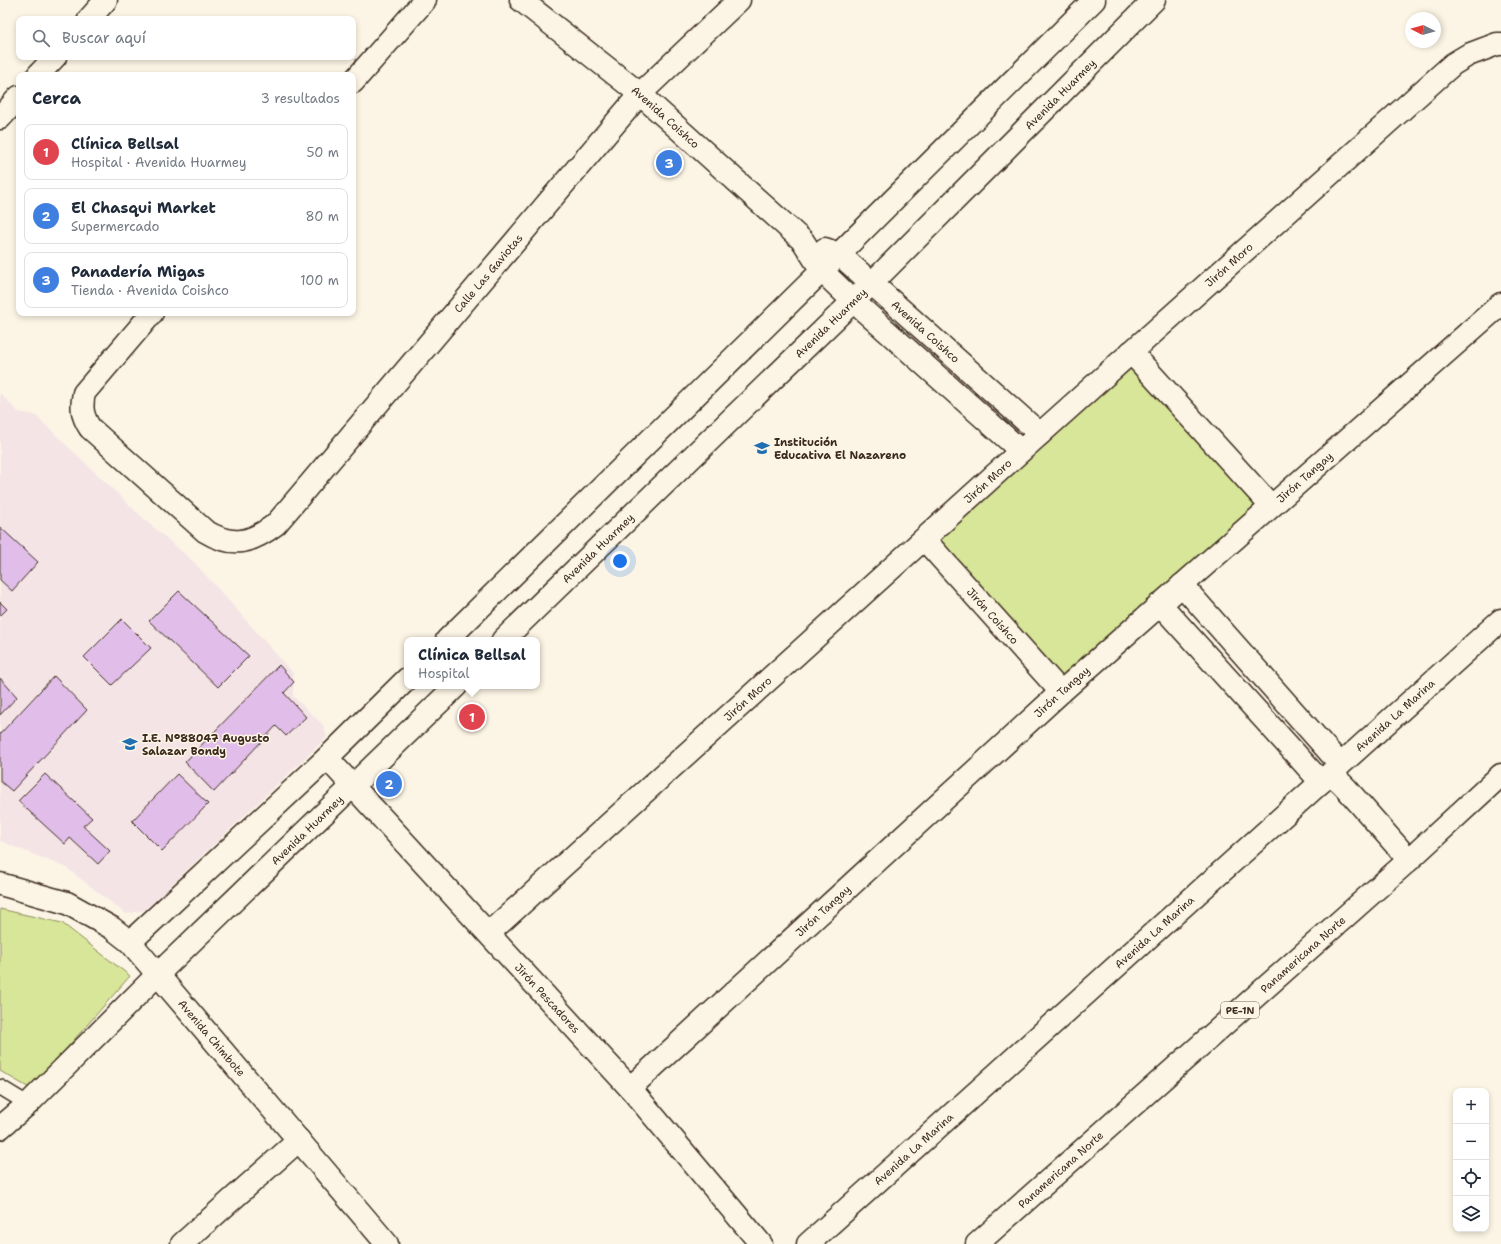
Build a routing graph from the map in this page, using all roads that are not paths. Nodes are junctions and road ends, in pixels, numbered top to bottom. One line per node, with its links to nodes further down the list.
1 (106, 0): 7 (main road)
2 (425, 0): 11 (main road)
3 (521, 0): 12 (main road, Avenida Coishco)
4 (739, 0): 12 (main road, Calle Las Gaviotas)
5 (1094, 0): 16 (main road)
6 (1154, 0): 18 (main road, Avenida Huarmey)
7 (92, 16)
8 (1499, 44): 22 (main road, Jirón Moro)
9 (52, 60): 10 (main road)
10 (41, 72)
11 (356, 79)
12 (640, 94): 15 (main road, Avenida Coishco); 21 (main road, Calle Las Gaviotas)
13 (16, 99): 14 (main road)
14 (0, 118)
15 (803, 241): 16 (main road, Avenida Coishco); 17 (main road, Avenida Coishco)
16 (839, 254): 17 (main road); 18 (main road, Avenida Coishco)
17 (822, 271): 19 (main road, Avenida Coishco); 30 (main road)
18 (872, 283): 19 (main road, Avenida Huarmey); 23 (main road, Avenida Coishco)
19 (853, 301): 24 (main road, Avenida Coishco); 31 (main road, Avenida Huarmey)
20 (1501, 304): 25 (main road, Jirón Tangay)
21 (149, 316)
22 (1131, 352): 23 (main road, Jirón Moro); 25 (main road)
23 (1040, 434): 24 (main road, Jirón Moro)
24 (1021, 451): 26 (main road, Jirón Moro)
25 (1271, 506): 27 (main road, Jirón Tangay)
26 (924, 539): 34 (main road, Jirón Coishco); 41 (main road, Jirón Moro)
27 (1182, 585): 28 (main road, Jirón Tangay); 36 (main road)
28 (1160, 604): 34 (main road, Jirón Tangay); 36 (main road)
29 (1501, 620): 36 (main road, Avenida La Marina)
30 (450, 637)
31 (506, 637)
32 (404, 682): 35 (main road)
33 (453, 689): 38 (main road, Avenida Huarmey)
34 (1061, 692): 45 (main road, Jirón Tangay)
35 (327, 758): 38 (main road, Jirón Pescadores); 42 (main road)
36 (1331, 773): 39 (main road); 52 (main road, Avenida La Marina)
37 (1501, 774): 39 (main road, Panamericana Norte / PE-1N)
38 (353, 786): 41 (main road, Jirón Pescadores); 43 (main road, Avenida Huarmey)
39 (1409, 860): 53 (main road, Panamericana Norte / PE-1N)
40 (0, 884): 42 (main road, Avenida Chimbote)
41 (489, 933): 45 (main road, Jirón Pescadores)
42 (130, 942): 43 (main road, Avenida Chimbote)
43 (158, 974): 46 (main road, Avenida Huarmey); 48 (main road, Avenida Chimbote)
44 (0, 1087): 46 (lane)
45 (630, 1088): 51 (main road, Jirón Pescadores)
46 (28, 1104): 47 (main road, Avenida Huarmey)
47 (0, 1128)
48 (299, 1140): 49 (main road); 50 (main road, Avenida Chimbote)
49 (182, 1244)
50 (387, 1244)
51 (761, 1244)
52 (808, 1244)
53 (977, 1244)

